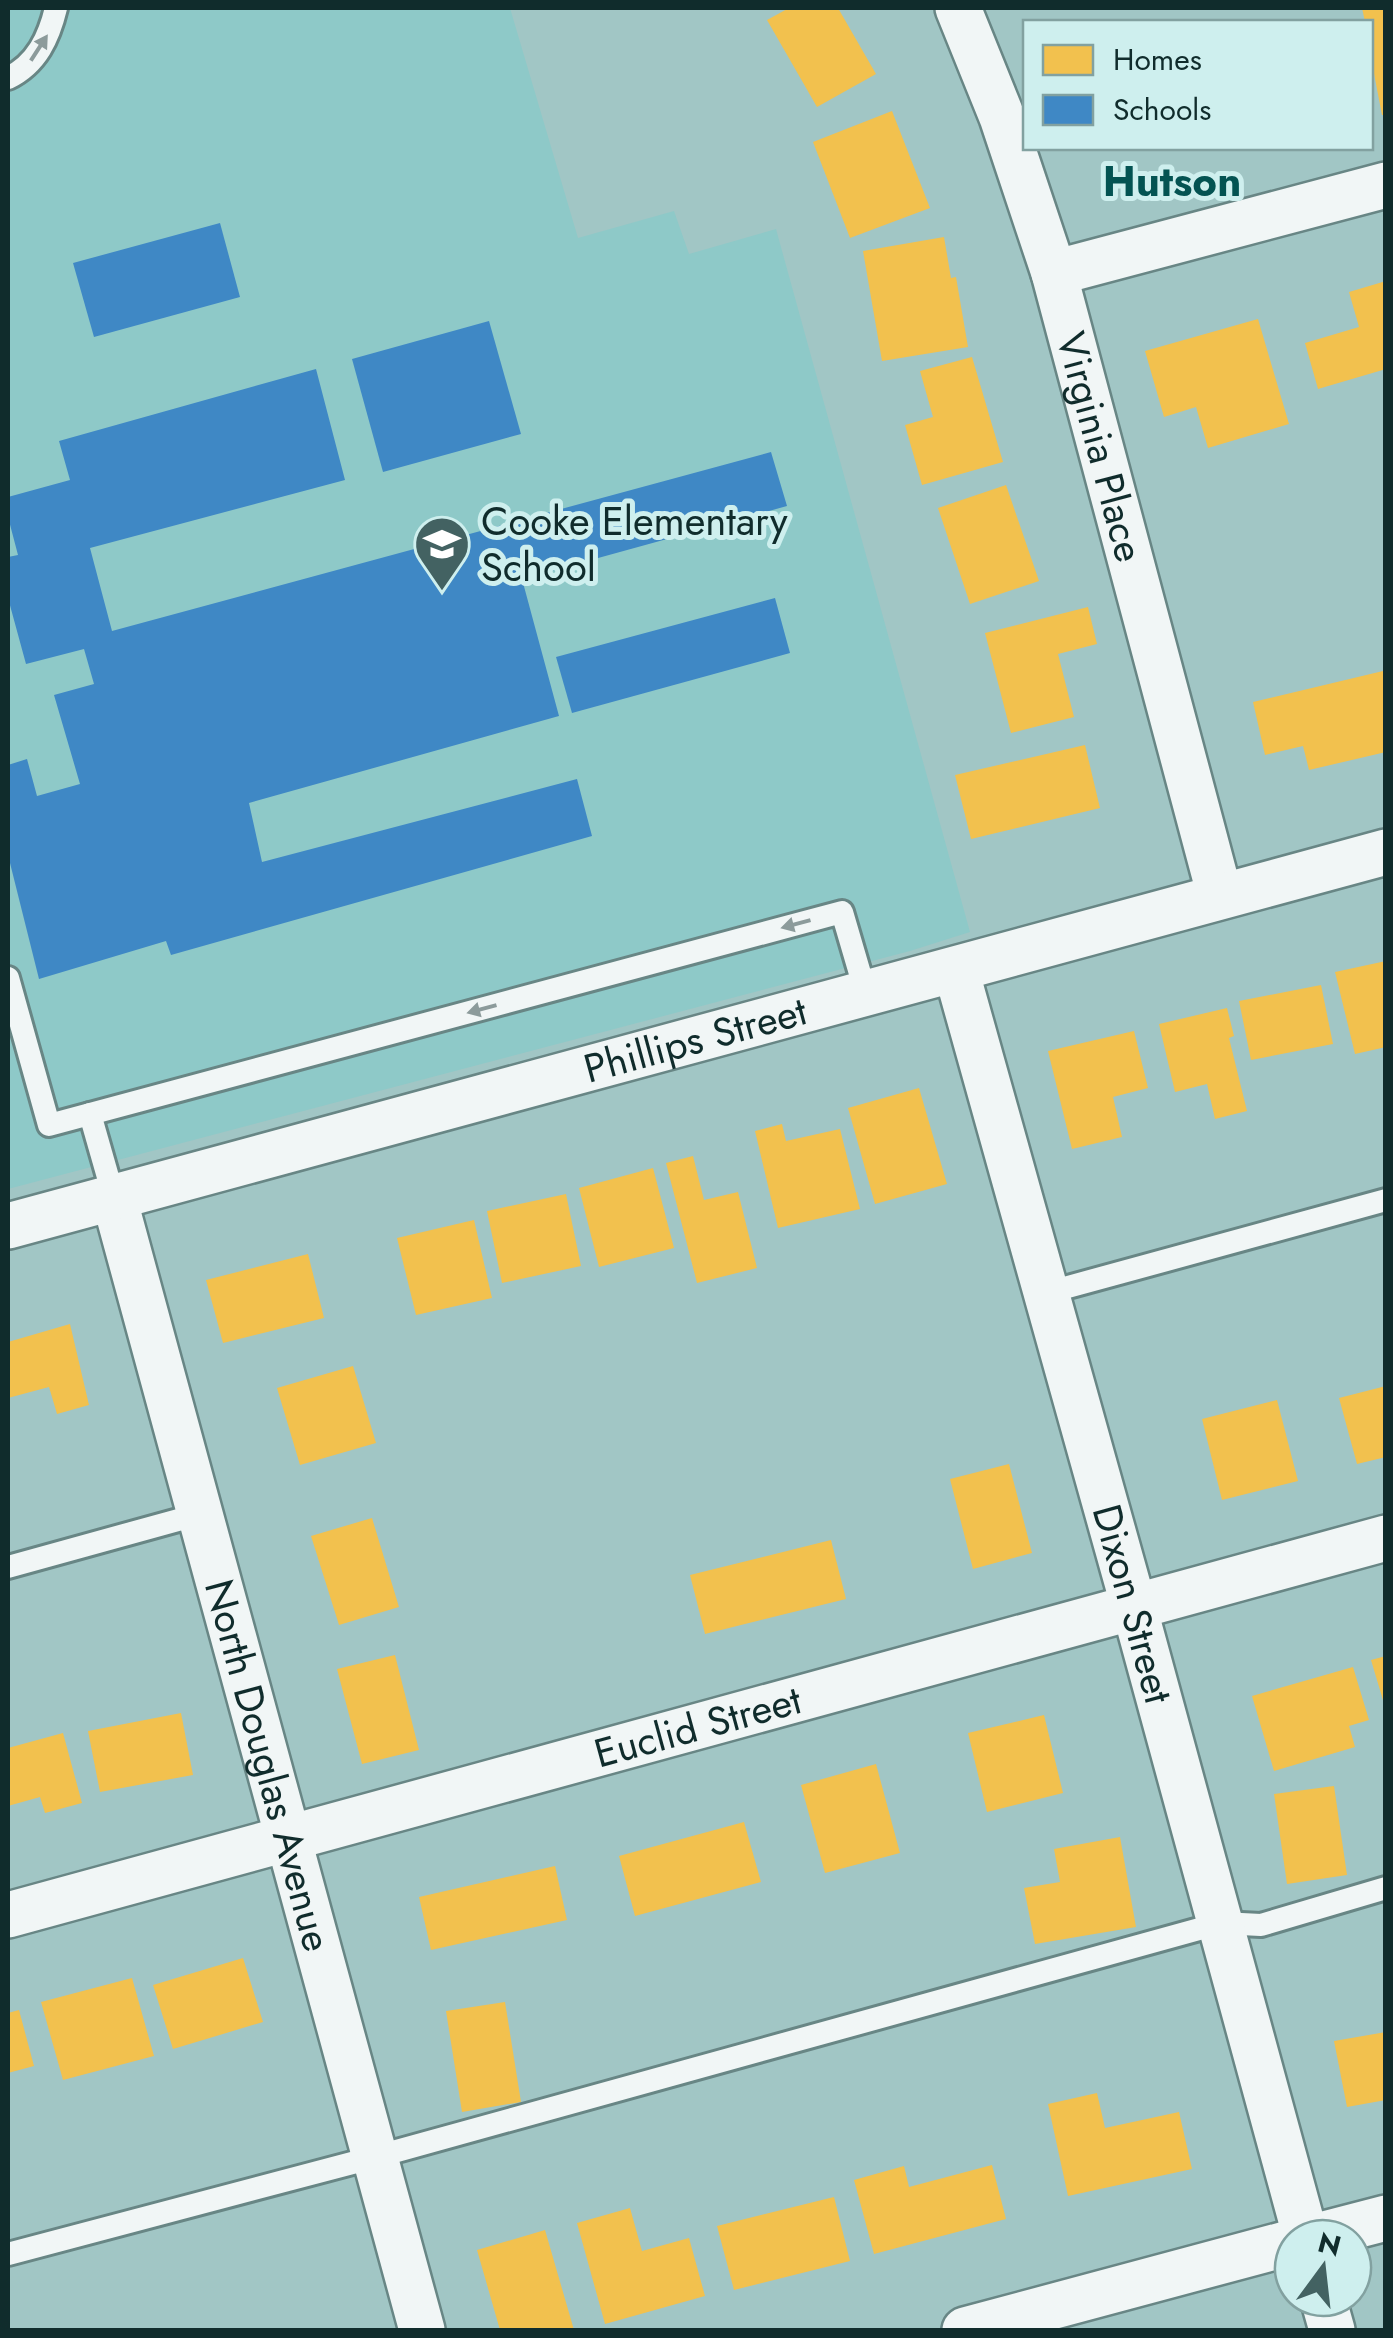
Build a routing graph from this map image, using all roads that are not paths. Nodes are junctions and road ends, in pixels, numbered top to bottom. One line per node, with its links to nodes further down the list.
1 (56, 8): 3 (lane, one-way to 1)
2 (958, 8): 5 (street, Virginia Place)
3 (8, 78)
4 (1386, 184): 5 (street)
5 (1054, 273): 7 (street, Virginia Place)
6 (1386, 852): 7 (street, Phillips Street)
7 (1220, 896): 8 (street, Phillips Street)
8 (956, 970): 10 (street, Phillips Street); 15 (street, Dixon Street)
9 (8, 978): 11 (lane)
10 (866, 994): 11 (lane, one-way to 11); 12 (street, Phillips Street)
11 (90, 1114): 12 (lane)
12 (114, 1198): 14 (street, Phillips Street); 16 (street, North Douglas Avenue)
13 (1386, 1200): 15 (lane)
14 (8, 1226)
15 (1046, 1293): 19 (street, Dixon Street)
16 (200, 1514): 18 (lane); 20 (street, North Douglas Avenue)
17 (1386, 1538): 19 (street, Euclid Street)
18 (8, 1567)
19 (1134, 1607): 20 (street, Euclid Street); 23 (street, Dixon Street)
20 (288, 1838): 22 (street, Euclid Street); 24 (street, North Douglas Avenue)
21 (1386, 1888): 23 (lane)
22 (8, 1914)
23 (1220, 1923): 24 (lane); 25 (street, Dixon Street)
24 (375, 2157): 27 (lane); 28 (street, North Douglas Avenue)
25 (1302, 2218)
26 (1273, 2247): 29 (street)
27 (8, 2254)
28 (422, 2330)
29 (965, 2330)

